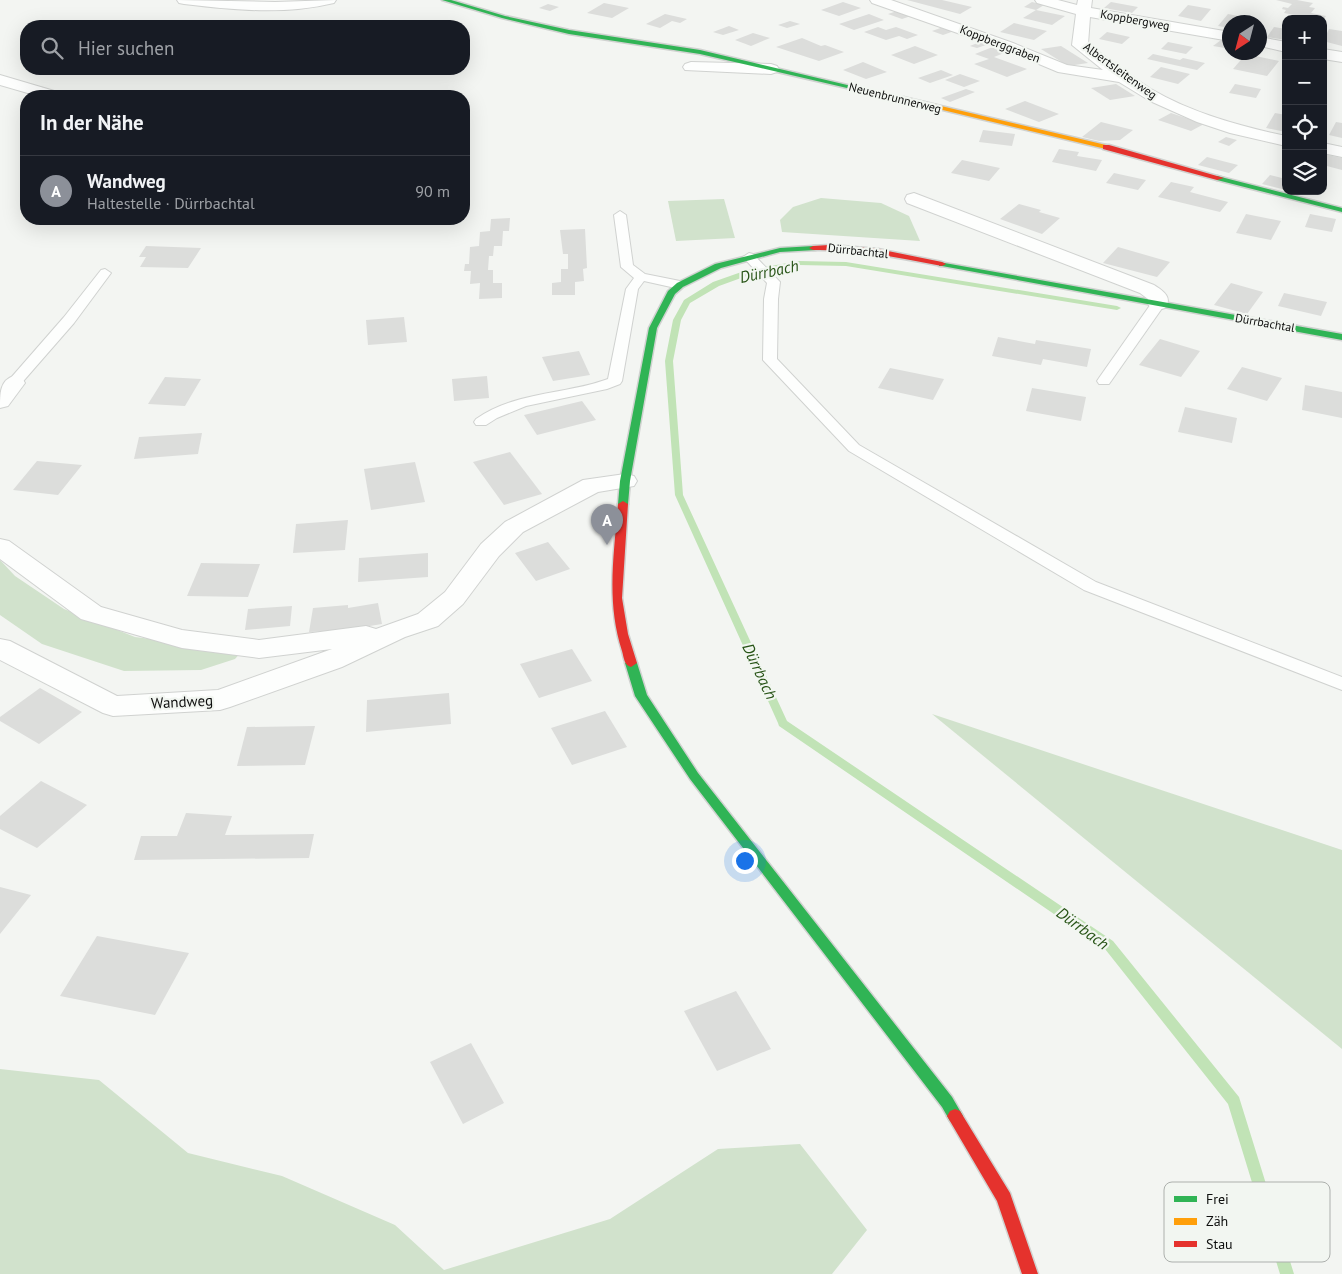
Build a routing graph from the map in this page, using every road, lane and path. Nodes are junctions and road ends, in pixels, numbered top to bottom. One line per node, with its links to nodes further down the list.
1 (184, 0): 2 (street)
2 (329, 0)
3 (445, 0): 13 (street, Neuenbrunnerweg)
4 (877, 0): 14 (street, Koppberggraben)
5 (1042, 0): 6 (street, Koppbergweg)
6 (1084, 6): 7 (street, Koppbergweg); 14 (street, Albertsleitenweg)
7 (1222, 35)
8 (1267, 43): 9 (street)
9 (1282, 46)
10 (1327, 55): 11 (street)
11 (1342, 57)
12 (691, 67): 13 (street)
13 (771, 69): 21 (street, Neuenbrunnerweg)
14 (1126, 78): 17 (street, Albertsleitenweg)
15 (0, 80): 16 (street)
16 (34, 90)
17 (1282, 140)
18 (1327, 149): 19 (street)
19 (1342, 152)
20 (914, 199): 27 (street)
21 (1342, 210)
22 (620, 215): 25 (lane)
23 (749, 257): 26 (street, Dürrbachtal); 27 (street, Dürrbachtal); 37 (lane)
24 (105, 273): 30 (lane)
25 (641, 277): 26 (lane); 32 (lane)
26 (680, 285): 33 (street, Dürrbachtal)
27 (1158, 304): 28 (street, Dürrbachtal); 29 (lane)
28 (1342, 337)
29 (1104, 381)
30 (14, 383): 31 (street)
31 (0, 401)
32 (481, 422)
33 (625, 481): 35 (street, Wandweg); 38 (street, Dürrbachtal)
34 (0, 547): 35 (street, Wandweg)
35 (395, 631): 36 (street, Wandweg)
36 (0, 648)
37 (1342, 684)
38 (1030, 1274)

